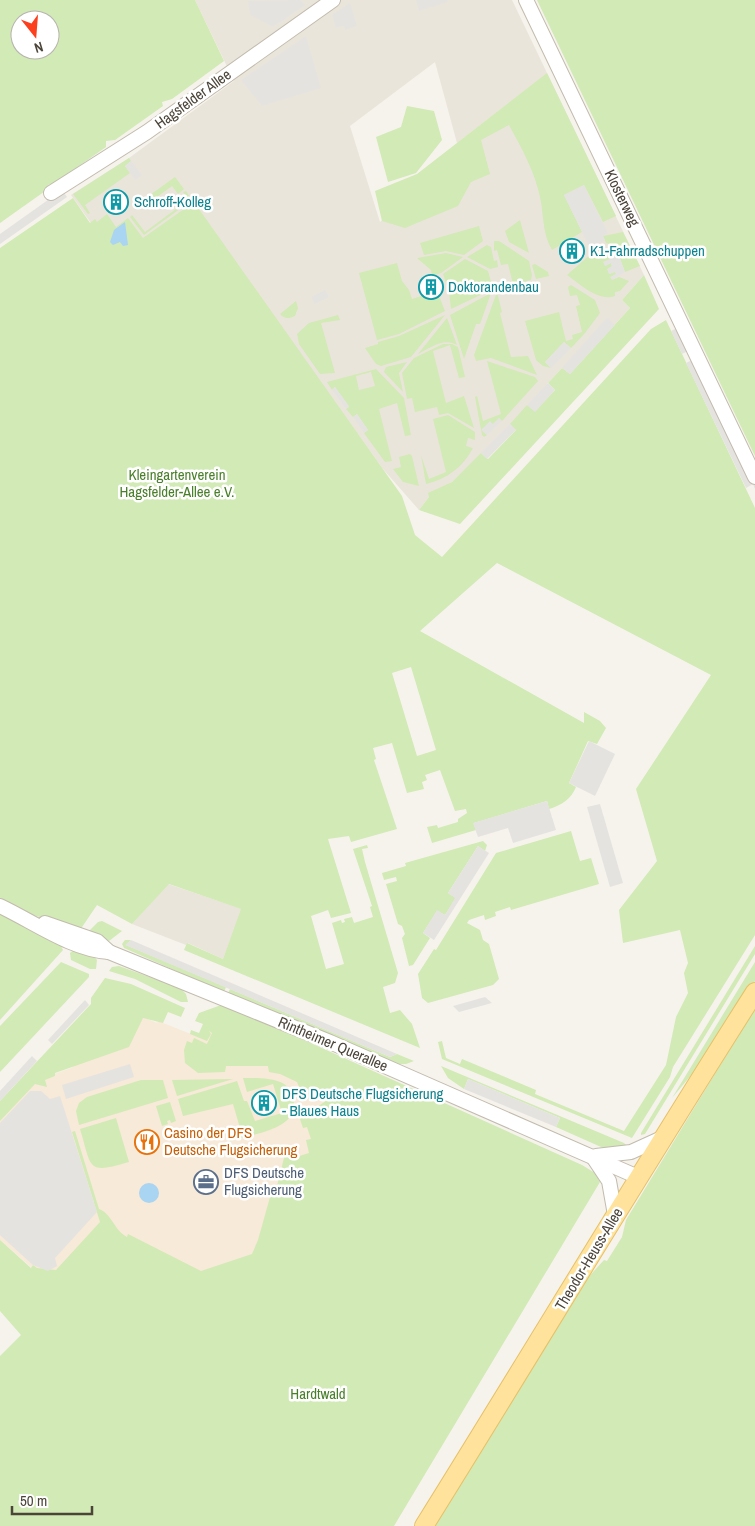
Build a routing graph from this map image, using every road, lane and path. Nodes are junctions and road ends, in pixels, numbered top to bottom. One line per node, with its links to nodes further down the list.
1 (333, 0): 3 (street, Hagsfelder Allee)
2 (526, 0): 4 (street, Klosterweg)
3 (51, 193)
4 (755, 477)
5 (0, 906): 8 (street, Rintheimer Querallee)
6 (755, 992): 7 (main road, Theodor-Heuss-Allee)
7 (664, 1137): 8 (street); 9 (main road, Theodor-Heuss-Allee)
8 (592, 1156): 9 (street, Rintheimer Querallee); 10 (street)
9 (638, 1177): 10 (main road, Theodor-Heuss-Allee)
10 (615, 1215): 11 (main road, Theodor-Heuss-Allee)
11 (424, 1526)

